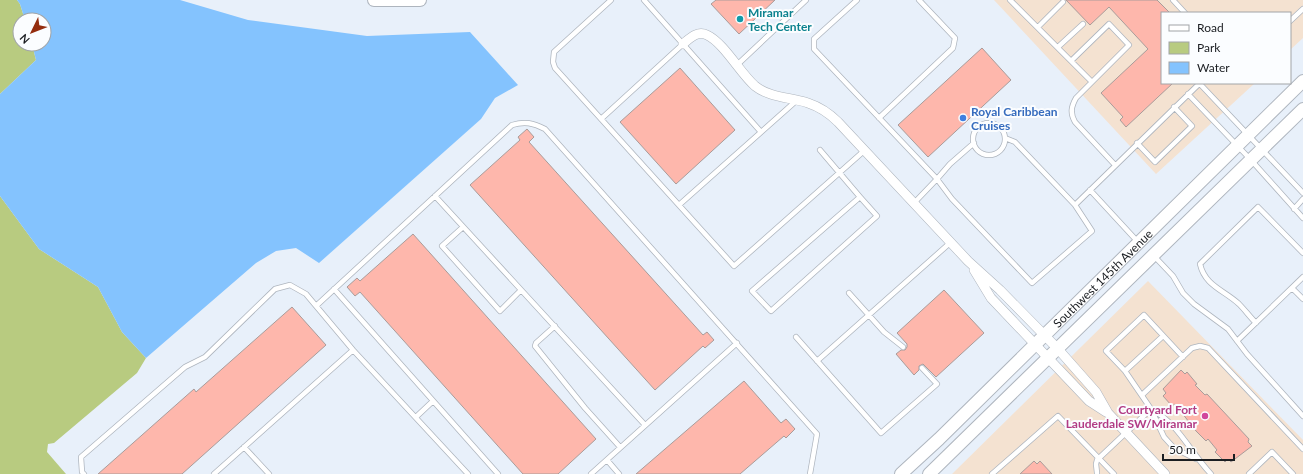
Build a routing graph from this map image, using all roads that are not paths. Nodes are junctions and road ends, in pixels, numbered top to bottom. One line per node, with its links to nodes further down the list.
1 (374, 0): 2 (street)
2 (420, 0)
3 (611, 0): 29 (lane)
4 (644, 0): 16 (lane)
5 (806, 0): 19 (lane)
6 (856, 0): 28 (lane)
7 (919, 0): 28 (lane)
8 (1010, 0): 15 (lane)
9 (1173, 0): 12 (lane)
10 (1063, 2): 15 (lane)
11 (1303, 9): 13 (lane)
12 (1184, 12)
13 (1291, 20)
14 (1083, 24): 17 (lane)
15 (1038, 27): 17 (lane)
16 (683, 44): 19 (street); 29 (lane); 30 (lane)
17 (1058, 47): 18 (lane)
18 (1071, 61): 20 (lane); 20 (lane)
19 (737, 65): 25 (street)
20 (1091, 81): 40 (lane)
21 (1303, 81): 31 (street, Southwest 145th Avenue)
22 (1199, 84): 24 (lane)
23 (1201, 84): 31 (lane)
24 (1188, 94): 26 (lane); 35 (lane)
25 (796, 101): 30 (lane); 38 (street)
26 (1174, 108): 34 (lane); 34 (lane)
27 (1303, 109): 36 (street, Southwest 145th Avenue)
28 (879, 118): 42 (lane)
29 (601, 119): 49 (lane)
30 (761, 132): 49 (lane)
31 (1247, 134): 35 (street, Southwest 145th Avenue); 36 (lane)
32 (1005, 138): 33 (lane); 33 (lane); 50 (lane)
33 (974, 143): 42 (lane)
34 (1137, 143): 40 (lane)
35 (1237, 145): 39 (lane); 55 (street, Southwest 145th Avenue)
36 (1262, 149): 39 (street, Southwest 145th Avenue); 44 (lane)
37 (820, 150): 41 (lane)
38 (865, 150): 41 (lane); 48 (street)
39 (1251, 160): 51 (lane); 57 (street, Southwest 145th Avenue)
40 (1115, 165): 43 (lane)
41 (840, 173): 46 (lane); 49 (lane)
42 (937, 179): 48 (lane); 50 (lane)
43 (1090, 190): 50 (lane); 55 (lane)
44 (1303, 192)
45 (434, 196): 53 (lane); 61 (lane); 73 (lane)
46 (860, 197): 46 (lane)
47 (1303, 199): 51 (lane)
48 (914, 203): 54 (street)
49 (679, 205)
50 (1075, 205)
51 (1294, 208): 52 (lane)
52 (1303, 218)
53 (463, 227): 62 (lane); 62 (lane)
54 (951, 242): 58 (street); 66 (lane)
55 (1138, 242): 69 (street, Southwest 145th Avenue)
56 (1303, 253): 67 (lane)
57 (1154, 256): 72 (lane); 77 (street, Southwest 145th Avenue)
58 (968, 261): 69 (street); 74 (street)
59 (1303, 277): 60 (lane)
60 (1292, 288): 64 (lane); 67 (lane)
61 (334, 289): 65 (lane); 84 (lane)
62 (521, 290): 68 (lane)
63 (848, 292): 66 (lane)
64 (1303, 298)
65 (316, 306): 76 (lane); 98 (lane)
66 (869, 315): 75 (lane); 80 (lane)
67 (1256, 323): 72 (lane)
68 (555, 326): 89 (lane); 92 (lane)
69 (1044, 335): 74 (street, Southwest 145th Avenue); 77 (street)
70 (1164, 336): 78 (lane); 82 (lane); 82 (lane)
71 (796, 338): 80 (lane)
72 (1237, 341): 87 (lane)
73 (737, 343): 89 (lane); 105 (lane)
74 (1035, 344): 79 (street); 106 (street, Southwest 145th Avenue)
75 (903, 347)
76 (353, 350): 88 (lane); 91 (lane)
77 (1058, 350): 79 (street, Southwest 145th Avenue); 86 (street)
78 (1183, 357): 83 (lane); 93 (lane)
79 (1049, 359): 86 (street); 107 (street, Southwest 145th Avenue)
80 (817, 361): 81 (lane)
81 (922, 368)
82 (1125, 371): 83 (lane)
83 (1142, 395): 85 (lane)
84 (433, 401): 88 (lane); 102 (lane)
85 (1151, 409): 90 (lane); 95 (lane); 95 (lane)
86 (1108, 413): 90 (street)
87 (1303, 416)
88 (416, 417): 101 (lane)
89 (645, 424): 92 (lane)
90 (1126, 433): 94 (lane); 110 (street)
91 (244, 447): 99 (lane); 100 (lane)
92 (620, 447): 96 (lane)
93 (1303, 449)
94 (1099, 458): 97 (lane); 108 (lane); 109 (lane)
95 (1196, 458): 111 (lane)
96 (606, 460): 103 (lane); 104 (lane)
97 (1097, 473)
98 (84, 474)
99 (214, 474)
100 (269, 474)
101 (468, 474)
102 (498, 474)
103 (591, 474)
104 (619, 474)
105 (810, 474)
106 (901, 474)
107 (929, 474)
108 (992, 474)
109 (1114, 474)
110 (1165, 474)
111 (1210, 474)
112 (1250, 474): 113 (lane)
113 (1292, 474)

